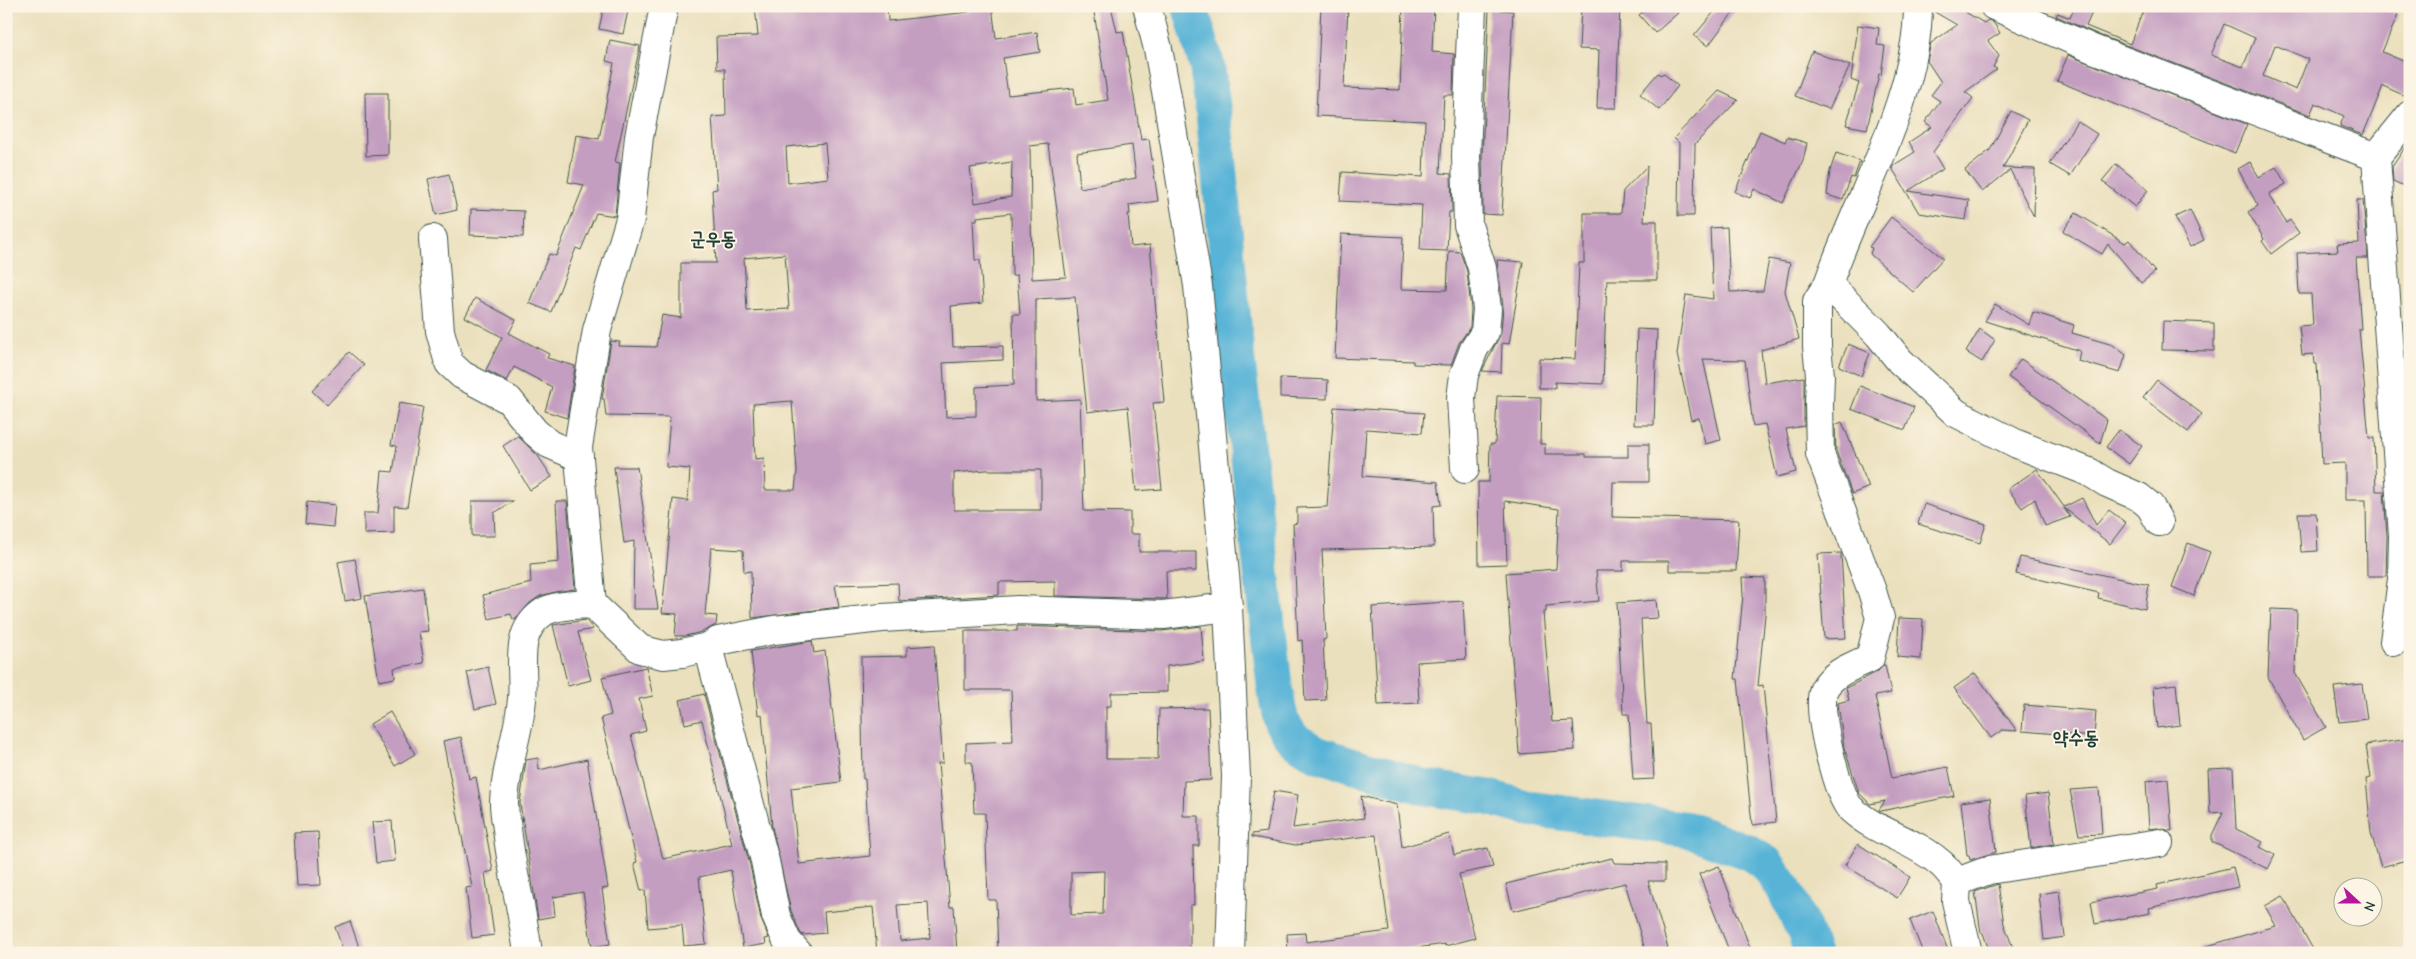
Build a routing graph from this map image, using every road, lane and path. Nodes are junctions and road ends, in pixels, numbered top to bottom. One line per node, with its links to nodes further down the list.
1 (664, 6): 10 (street)
2 (1147, 6): 14 (street)
3 (1472, 6): 11 (street)
4 (1918, 6): 9 (street)
5 (1994, 6): 7 (street)
6 (2410, 116): 7 (street)
7 (2376, 157): 15 (street)
8 (434, 239): 10 (street)
9 (1828, 284): 12 (street); 18 (street)
10 (579, 457): 13 (street)
11 (1465, 469)
12 (2158, 522)
13 (592, 604): 16 (street); 19 (street)
14 (1228, 607): 16 (street); 21 (street)
15 (2394, 642)
16 (708, 647): 20 (street)
17 (2160, 844): 18 (street)
18 (1956, 882): 22 (street)
19 (528, 953)
20 (798, 953)
21 (1230, 953)
22 (1968, 953)

